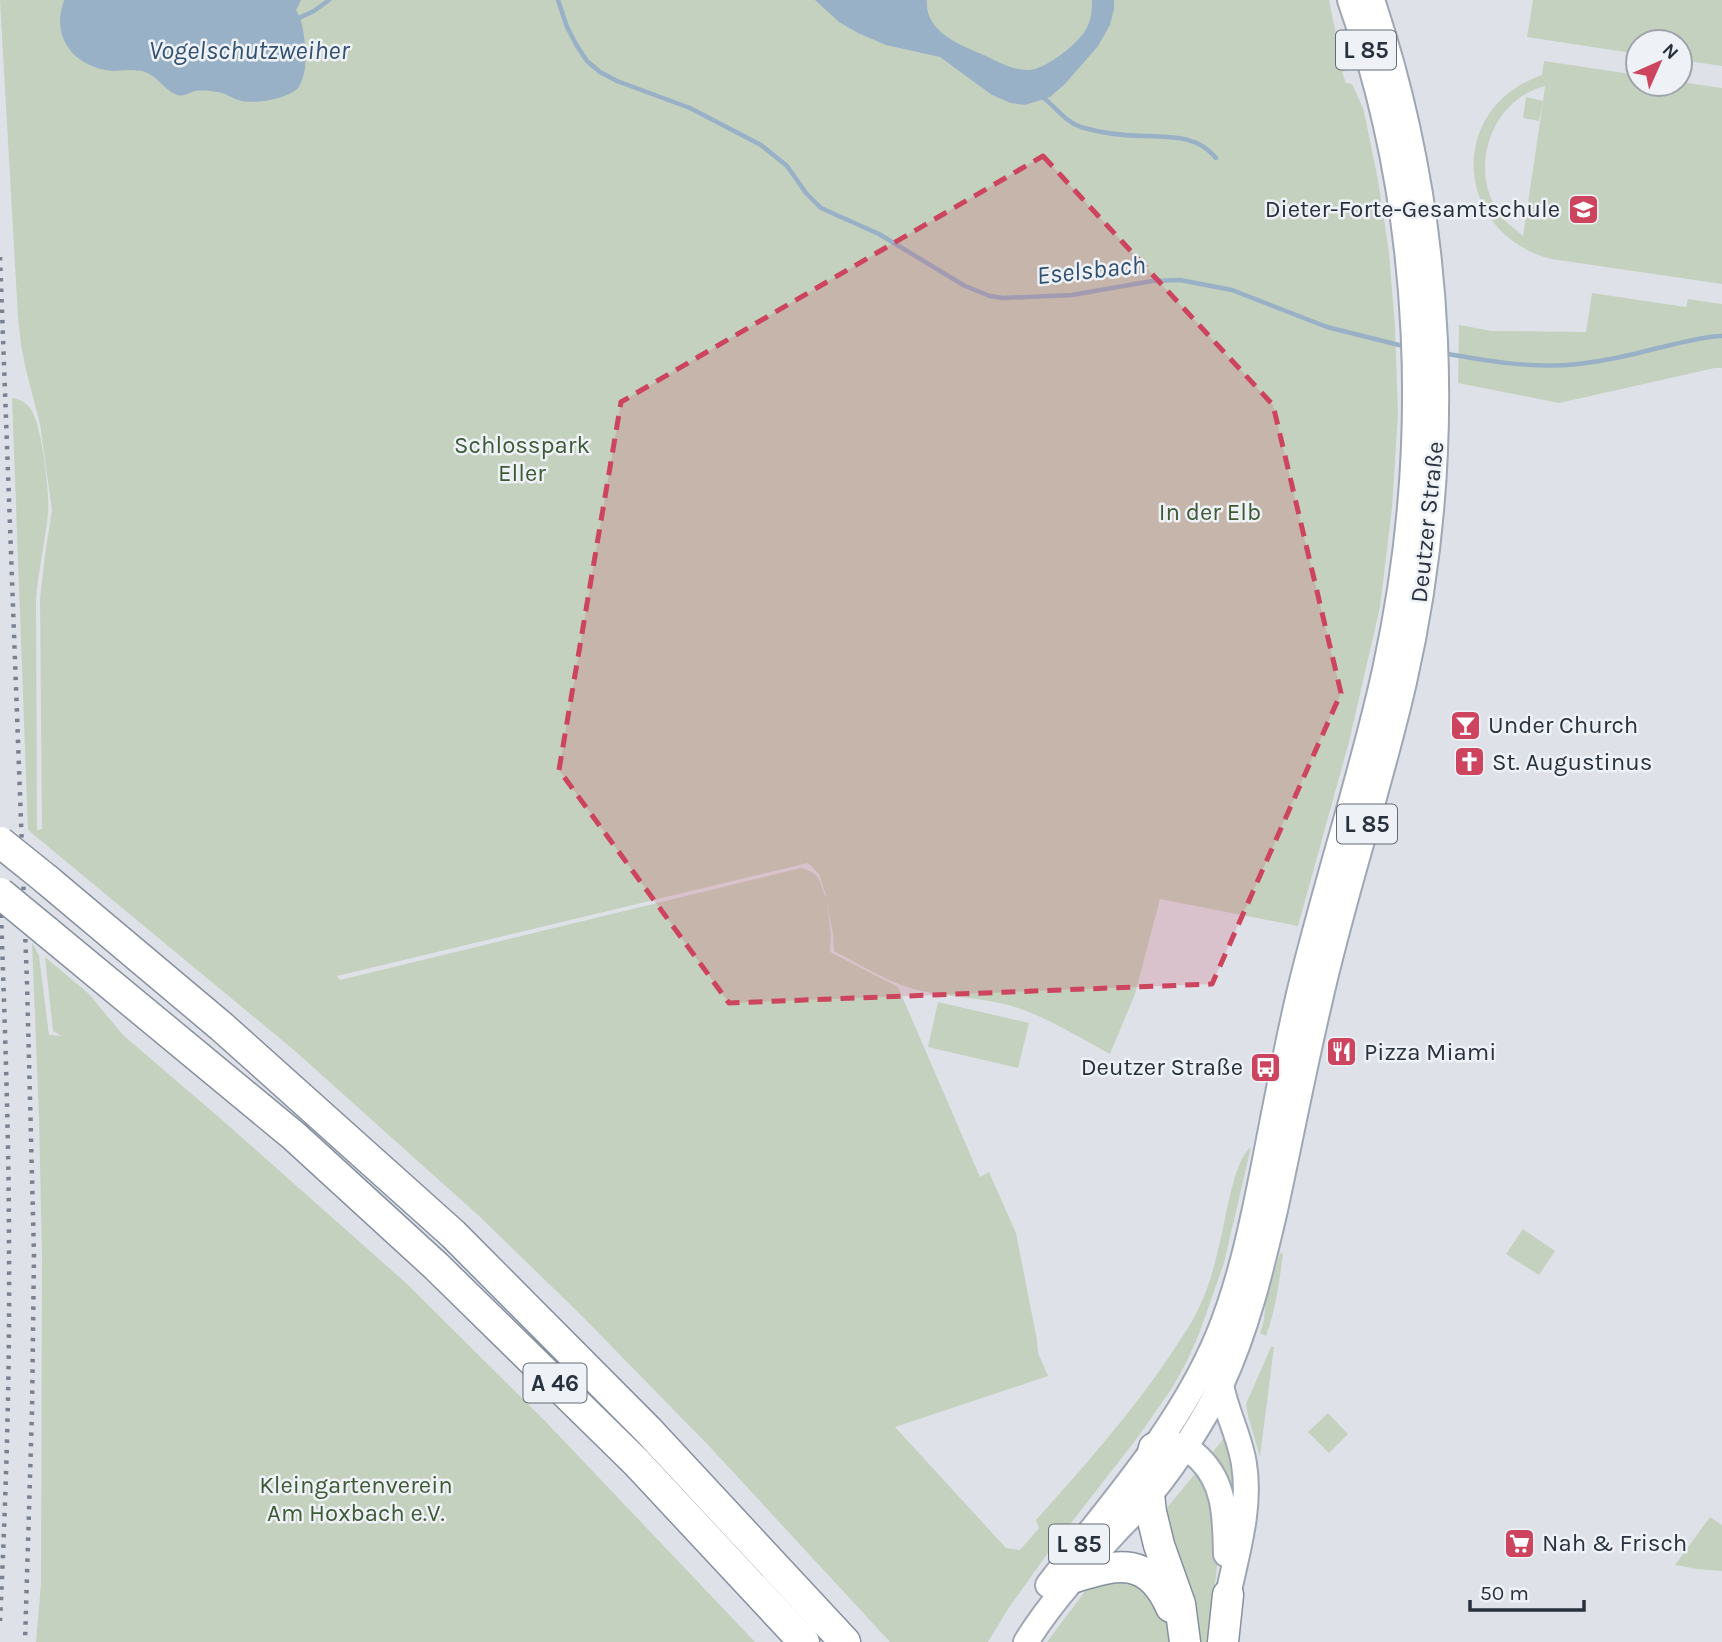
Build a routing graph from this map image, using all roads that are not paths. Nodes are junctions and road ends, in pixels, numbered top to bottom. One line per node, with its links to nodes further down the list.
1 (1350, 0): 3 (main road, L 85)
2 (1373, 0): 3 (main road, L 85)
3 (1390, 99): 4 (main road, Deutzer Straße / L 85)
4 (1426, 366): 7 (main road, Deutzer Straße / L 85); 9 (main road, Deutzer Straße / L 85)
5 (0, 842): 15 (highway, A 46, bridge)
6 (0, 893): 14 (highway, A 46, bridge)
7 (1221, 1385): 8 (main road, L 85); 12 (main road)
8 (1185, 1447): 9 (main road); 10 (main road, L 85); 12 (main road)
9 (1154, 1448): 10 (highway); 16 (main road, L 85)
10 (1149, 1496): 11 (main road, L 85); 13 (highway)
11 (1075, 1577): 13 (highway); 17 (main road, L 85)
12 (1228, 1595): 18 (highway)
13 (1185, 1641)
14 (804, 1642)
15 (845, 1642)
16 (1008, 1642)
17 (1026, 1642)
18 (1223, 1642)

